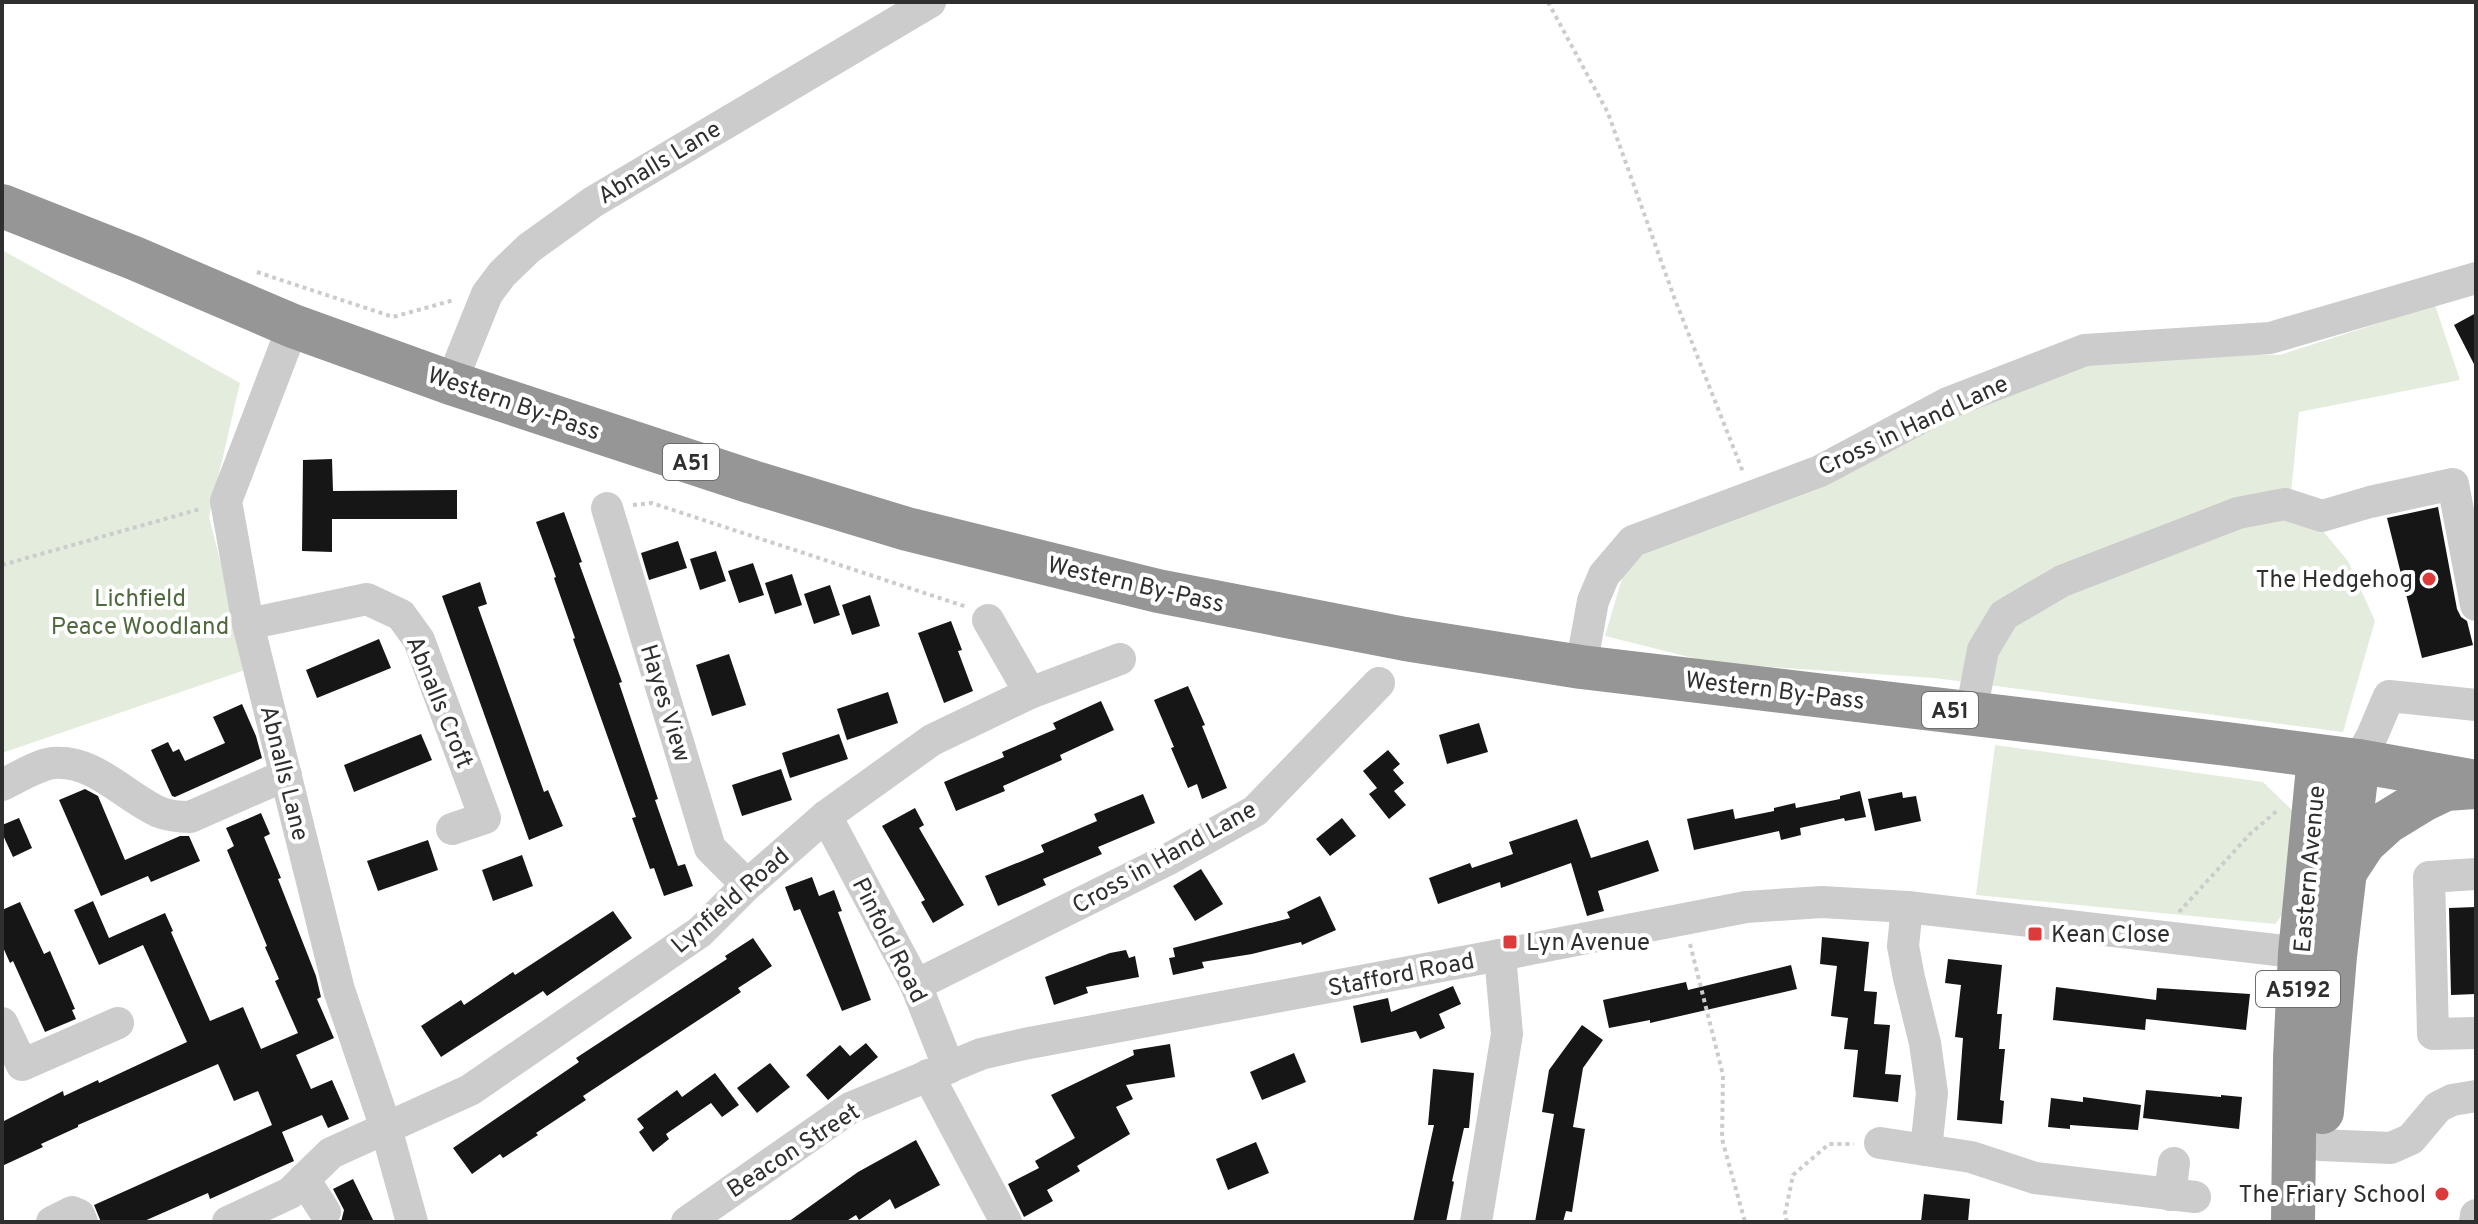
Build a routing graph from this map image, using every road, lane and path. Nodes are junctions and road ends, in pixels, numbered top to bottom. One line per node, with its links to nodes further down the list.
1 (930, 2): 5 (street, Abnalls Lane)
2 (1548, 2): 9 (path)
3 (2, 206): 7 (highway, Western By-Pass / A51)
4 (249, 269): 5 (path)
5 (502, 274): 8 (street, Abnalls Lane)
6 (2476, 278): 9 (street, Cross in Hand Lane)
7 (293, 326): 8 (highway, Western By-Pass / A51); 10 (street)
8 (451, 383): 17 (highway, Western By-Pass / A51)
9 (1753, 495): 17 (street, Cross in Hand Lane)
10 (226, 501): 12 (path); 15 (street, Abnalls Lane)
11 (607, 508): 14 (path); 31 (street, Hayes View)
12 (2, 565)
13 (2476, 605): 21 (street)
14 (988, 620): 19 (street)
15 (248, 624): 23 (street, Abnalls Lane); 28 (street, Abnalls Croft)
16 (1120, 659): 19 (street, Lynfield Road)
17 (1581, 667): 21 (highway, Western By-Pass / A51)
18 (1379, 683): 37 (street, Cross in Hand Lane)
19 (1030, 693): 27 (street, Lynfield Road)
20 (2476, 705): 22 (street)
21 (1971, 713): 22 (highway, Western By-Pass / A51)
22 (2339, 759): 24 (highway, A51); 29 (highway, Eastern Avenue / A5192); 35 (highway, Eastern Avenue / A5192)
23 (286, 775): 25 (street); 43 (street, Abnalls Lane)
24 (2476, 784): 29 (highway)
25 (2, 785)
26 (2284, 805): 34 (path)
27 (826, 816): 31 (street, Lynfield Road); 37 (street, Pinfold Road)
28 (452, 829)
29 (2345, 872): 35 (highway, Eastern Avenue / A5192)
30 (2476, 874): 40 (street)
31 (747, 885): 43 (street, Lynfield Road)
32 (1907, 907): 33 (street, Stafford Road); 34 (street, Stafford Road); 46 (street)
33 (1684, 919): 36 (street, Stafford Road); 58 (path)
34 (2154, 936): 35 (street, Stafford Road)
35 (2318, 954): 45 (highway, Eastern Avenue / A5192); 60 (highway, Eastern Avenue / A5192)
36 (1500, 955): 41 (street, Stafford Road); 57 (street)
37 (916, 985): 41 (street, Pinfold Road)
38 (2, 1023): 39 (street)
39 (118, 1023)
40 (2476, 1033)
41 (938, 1071): 55 (street, Beacon Street); 56 (street, Pinfold Road)
42 (2476, 1096): 45 (street)
43 (386, 1128): 48 (street, Lynfield Road); 54 (street, Abnalls Lane)
44 (1880, 1143): 46 (street); 59 (path)
45 (2320, 1145): 61 (highway, Eastern Avenue / A5192)
46 (1926, 1150): 47 (street)
47 (2174, 1163)
48 (304, 1179): 49 (street); 53 (street, Lynfield Road)
49 (325, 1212)
50 (2476, 1215): 62 (street)
51 (52, 1222): 52 (street)
52 (82, 1222)
53 (228, 1222)
54 (412, 1222)
55 (687, 1222)
56 (1006, 1222)
57 (1476, 1222)
58 (1745, 1222)
59 (1787, 1222)
60 (2293, 1222)
61 (2316, 1222)
62 (2475, 1222)

